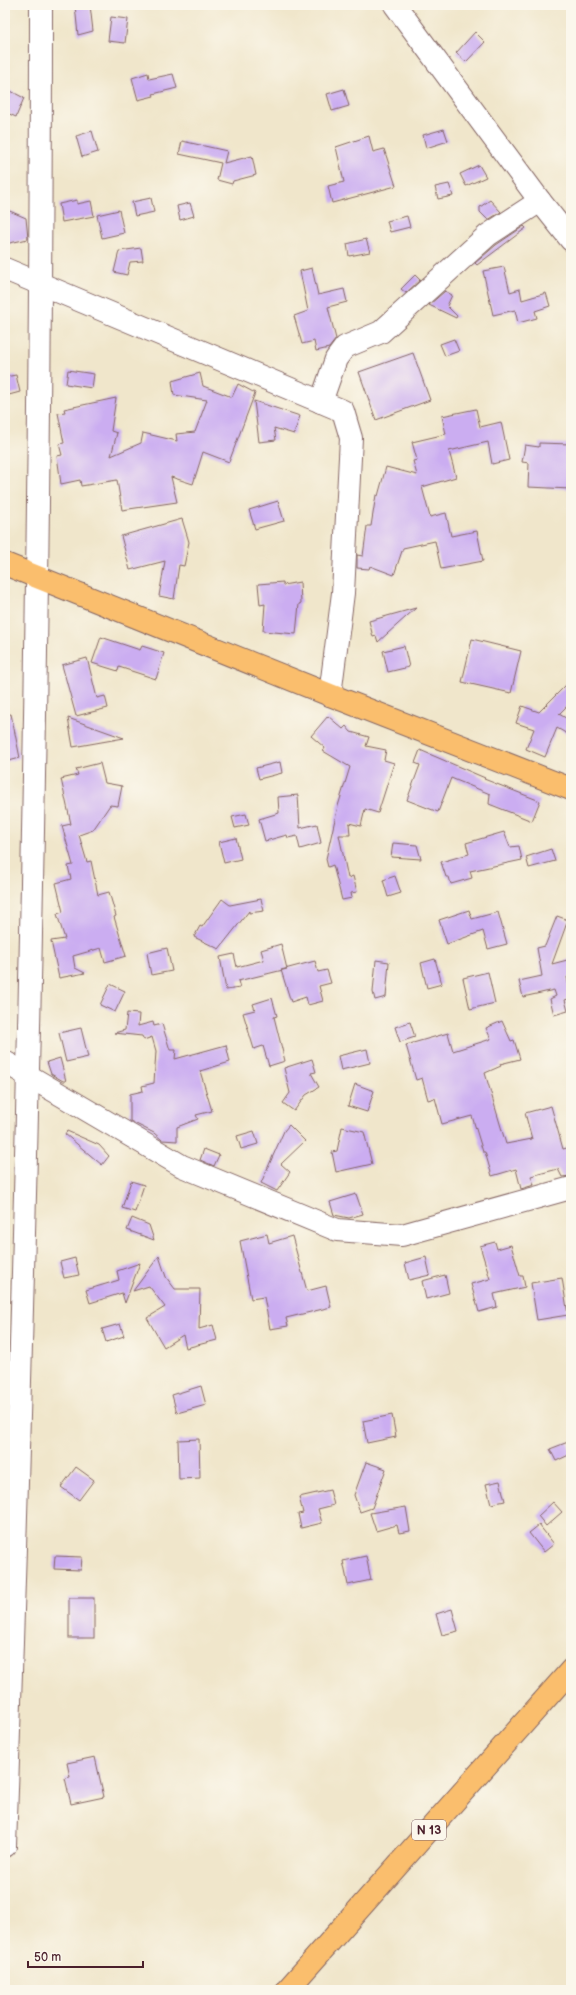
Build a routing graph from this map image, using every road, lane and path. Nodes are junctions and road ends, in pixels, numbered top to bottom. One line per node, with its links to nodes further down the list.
1 (41, 5): 6 (street)
2 (395, 5): 3 (street)
3 (540, 201): 4 (street); 7 (street)
4 (571, 240)
5 (5, 269): 6 (street)
6 (41, 285): 7 (street); 9 (street)
7 (321, 402): 10 (street)
8 (5, 564): 9 (main road)
9 (38, 578): 10 (main road); 13 (street)
10 (330, 695): 11 (main road)
11 (571, 789)
12 (5, 1062): 13 (street)
13 (27, 1074): 14 (street); 16 (street)
14 (571, 1188)
15 (571, 1670): 17 (main road, N 13)
16 (5, 1846)
17 (286, 1990)

